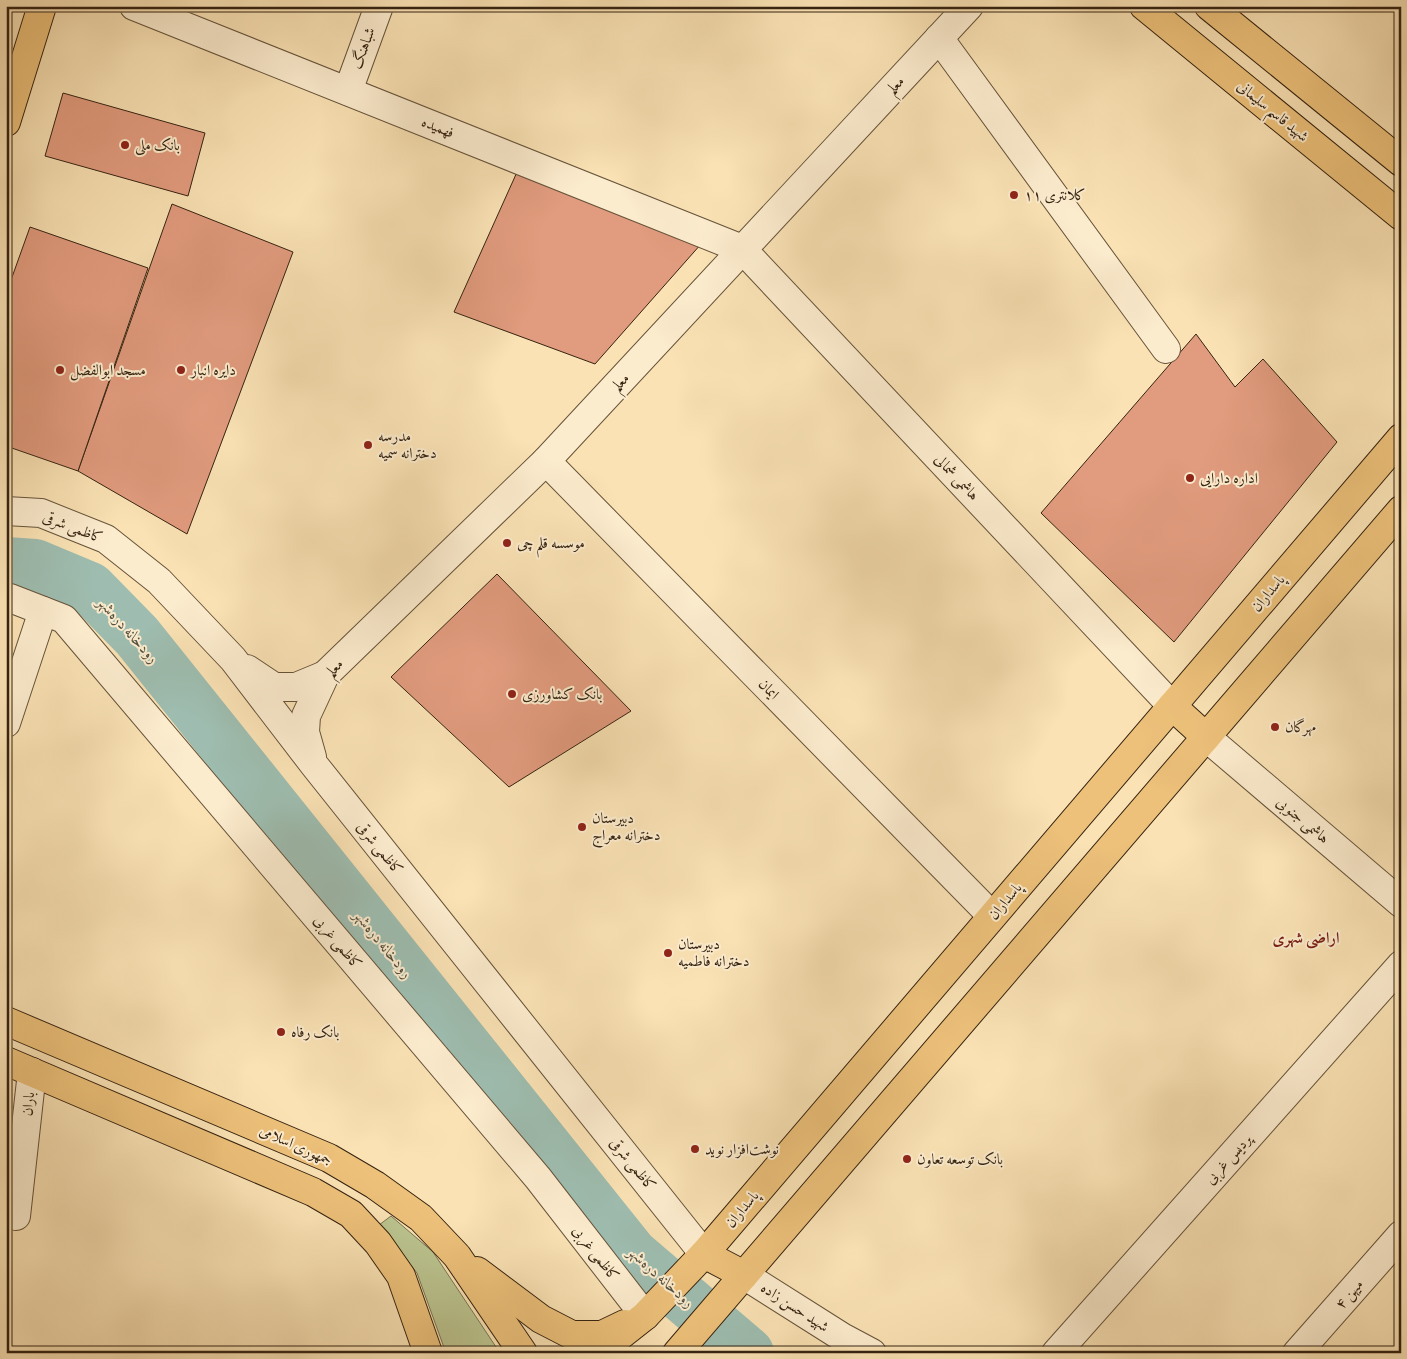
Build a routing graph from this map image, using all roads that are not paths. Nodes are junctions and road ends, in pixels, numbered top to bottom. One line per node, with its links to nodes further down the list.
1 (42, 6): 9 (main road)
2 (134, 6): 8 (street, فهمیده)
3 (378, 6): 8 (street, شباهنگ)
4 (968, 6): 7 (street, معلم)
5 (1144, 6): 11 (main road, شهید قاسم سلیمانی)
6 (1209, 6): 10 (main road)
7 (939, 38): 12 (street, معلم); 13 (street)
8 (348, 91): 12 (street, فهمیده)
9 (6, 122)
10 (1401, 162)
11 (1401, 216)
12 (742, 249): 15 (street, معلم); 22 (street, هاشمی شمالی)
13 (1166, 349)
14 (1401, 438): 22 (main road, پاسداران)
15 (546, 461): 21 (street, معلم); 27 (street, ایمان)
16 (1401, 510): 24 (main road)
17 (6, 511): 20 (street, کاظمی شرقی)
18 (6, 598): 19 (street, کاظمی غربی)
19 (44, 611): 23 (street); 37 (street, کاظمی غربی)
20 (233, 658): 21 (street); 25 (street, کاظمی شرقی)
21 (325, 675): 25 (street, معلم)
22 (1172, 706): 24 (main road); 27 (main road, پاسداران)
23 (6, 723)
24 (1206, 737): 26 (street, هاشمی جنوبی); 36 (main road)
25 (315, 766): 34 (street, کاظمی شرقی)
26 (1401, 903)
27 (992, 916): 34 (main road, پاسداران)
28 (1401, 965): 43 (street, پردیس غربی)
29 (6, 1021): 35 (main road, جمهوری اسلامی)
30 (6, 1061): 31 (main road)
31 (32, 1072): 32 (street, باران); 38 (main road)
32 (6, 1213)
33 (1401, 1235): 44 (street, میهن ۴)
34 (704, 1254): 36 (main road); 37 (main road, پاسداران)
35 (457, 1256): 37 (main road); 39 (main road, جمهوری اسلامی)
36 (744, 1275): 41 (main road); 42 (street, شهید حسن زاده)
37 (645, 1316): 40 (main road, پاسداران)
38 (423, 1346)
39 (524, 1353)
40 (598, 1353)
41 (677, 1353)
42 (872, 1353)
43 (1056, 1353)
44 (1297, 1353)

